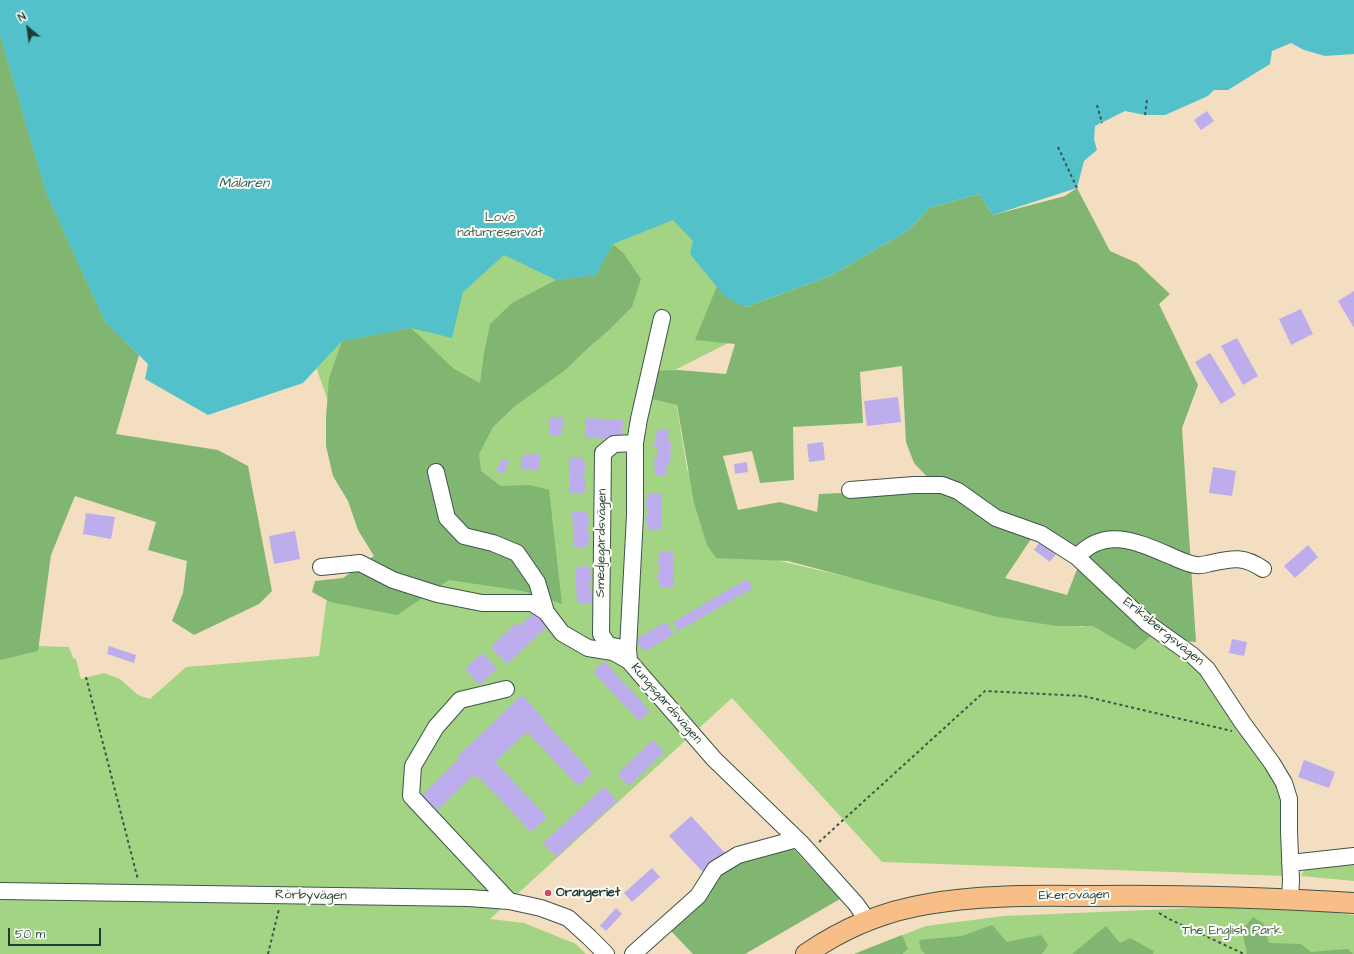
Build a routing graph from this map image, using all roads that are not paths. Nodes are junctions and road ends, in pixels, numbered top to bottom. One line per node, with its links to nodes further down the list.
1 (662, 318): 2 (street)
2 (635, 443): 9 (street); 9 (street, Smedjegårdsvägen)
3 (436, 472): 8 (street)
4 (850, 490): 5 (street, Eriksbergsvägen)
5 (1077, 557): 7 (street); 13 (street, Eriksbergsvägen)
6 (321, 567): 8 (street, Kungsgårdsvägen)
7 (1263, 569)
8 (546, 612): 9 (street, Kungsgårdsvägen)
9 (628, 655): 11 (street, Kungsgårdsvägen)
10 (506, 689): 16 (street)
11 (797, 839): 18 (street, Kungsgårdsvägen); 20 (street)
12 (1354, 856): 13 (street)
13 (1290, 863): 15 (street, Eriksbergsvägen)
14 (0, 891): 16 (street, Rörbyvägen)
15 (1290, 899): 17 (main road, Ekerövägen); 18 (main road, Ekerövägen)
16 (510, 901): 19 (street, Rörbyvägen)
17 (1354, 903)
18 (868, 921): 21 (main road, Ekerövägen)
19 (606, 954)
20 (633, 954)
21 (806, 954)

